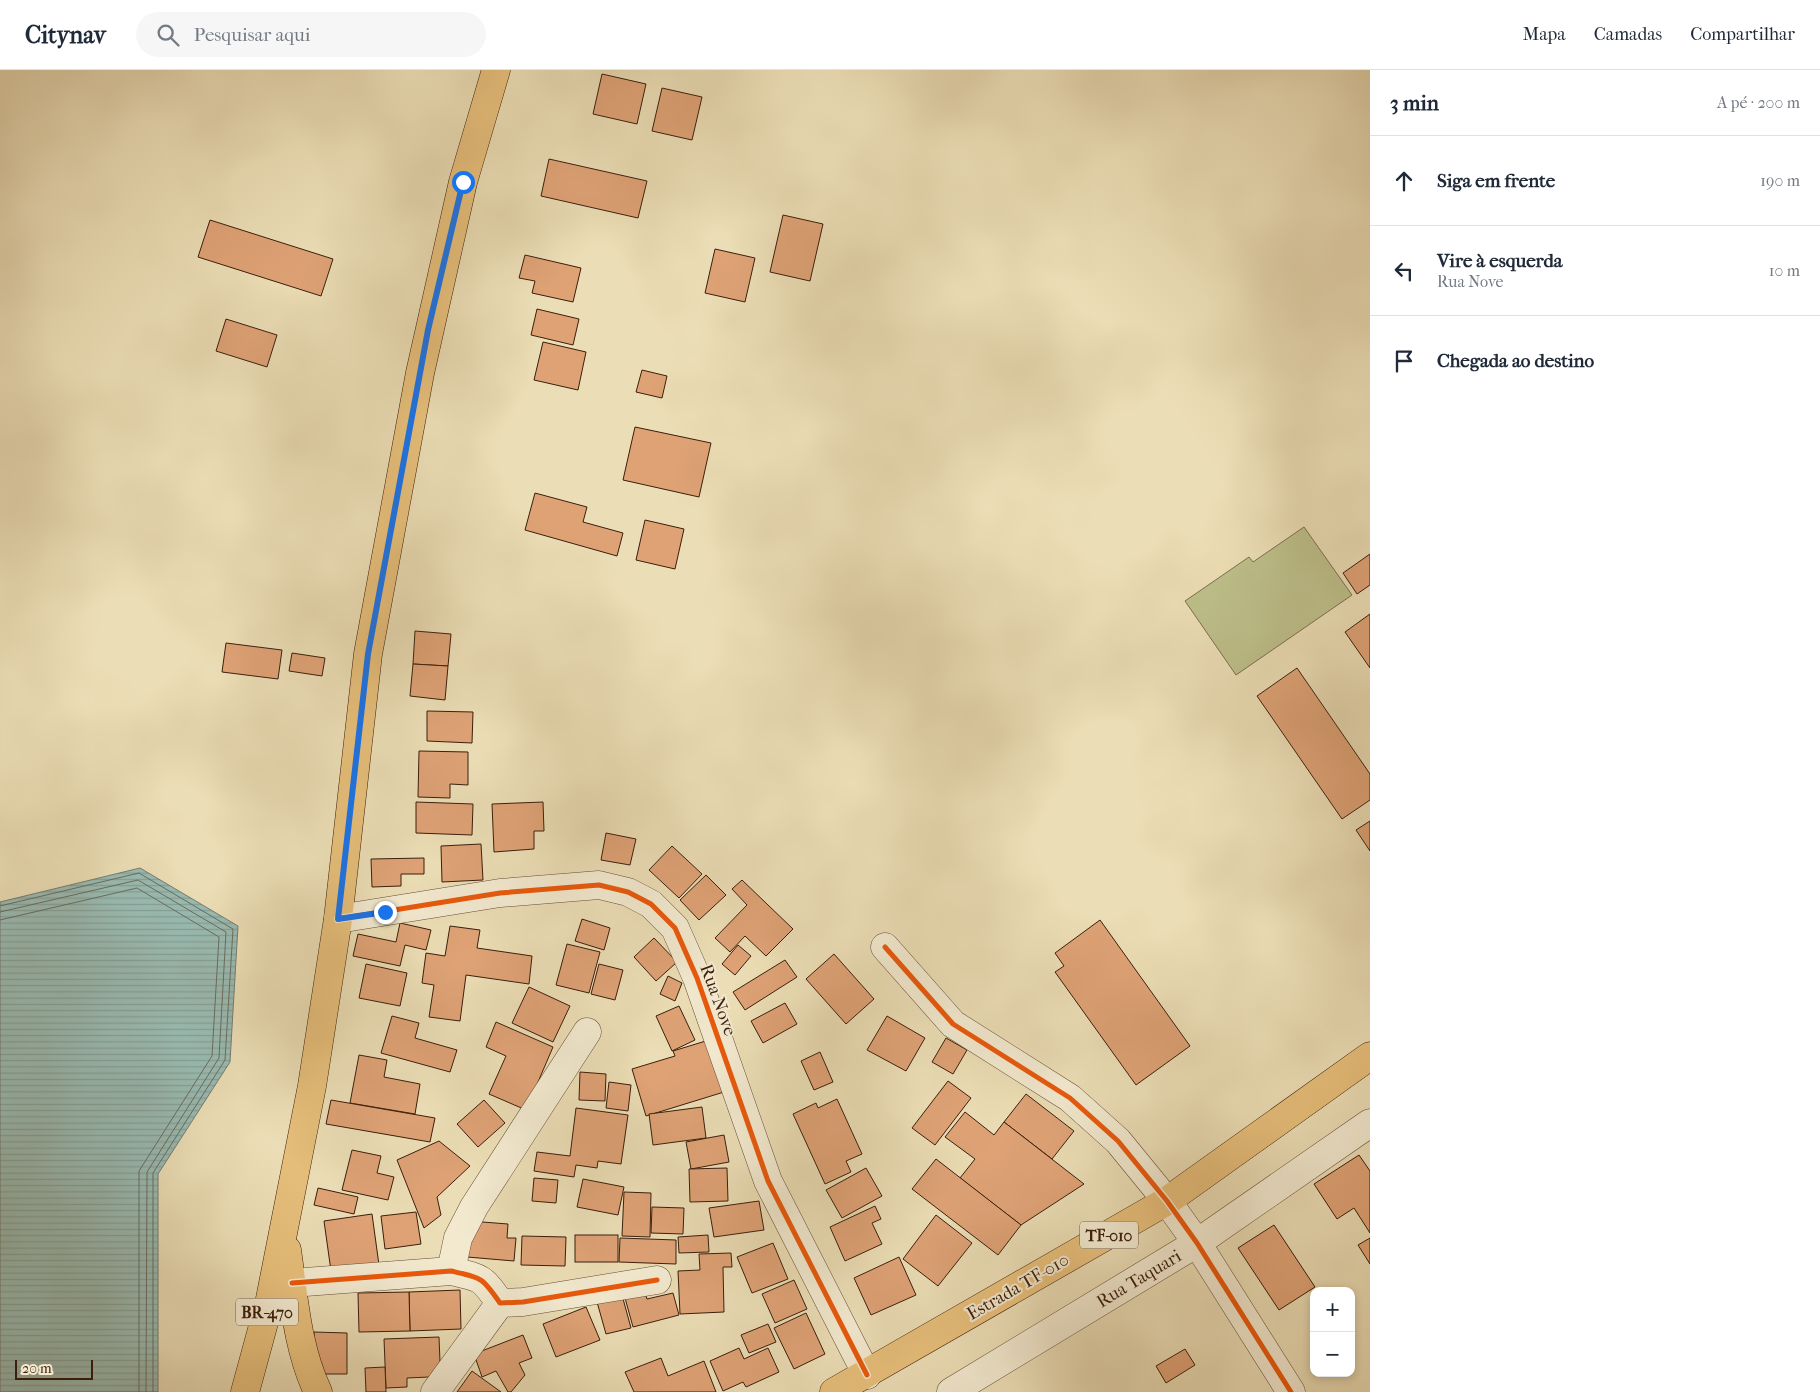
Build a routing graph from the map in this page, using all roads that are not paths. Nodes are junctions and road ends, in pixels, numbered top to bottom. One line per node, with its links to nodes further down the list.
1 (496, 70): 2 (main road, BR-470)
2 (338, 919): 8 (main road, BR-470); 14 (street, Rua Nove)
3 (885, 947): 7 (street)
4 (587, 1032): 10 (street)
5 (1370, 1056): 7 (main road, Estrada TF-010 / TF-010)
6 (1370, 1123): 9 (street, Rua Taquari)
7 (1167, 1201): 9 (street); 14 (main road, Estrada TF-010 / TF-010)
8 (285, 1231): 12 (main road, BR-470); 15 (main road, BR-470)
9 (1197, 1244): 19 (street, Rua Taquari); 20 (street)
10 (451, 1271): 12 (street); 13 (street)
11 (657, 1280): 13 (street)
12 (292, 1283): 16 (main road, BR-470)
13 (500, 1303): 17 (street)
14 (867, 1375): 18 (main road, Estrada TF-010 / TF-010)
15 (245, 1392)
16 (318, 1392)
17 (434, 1392)
18 (834, 1392)
19 (951, 1392)
20 (1291, 1392)

